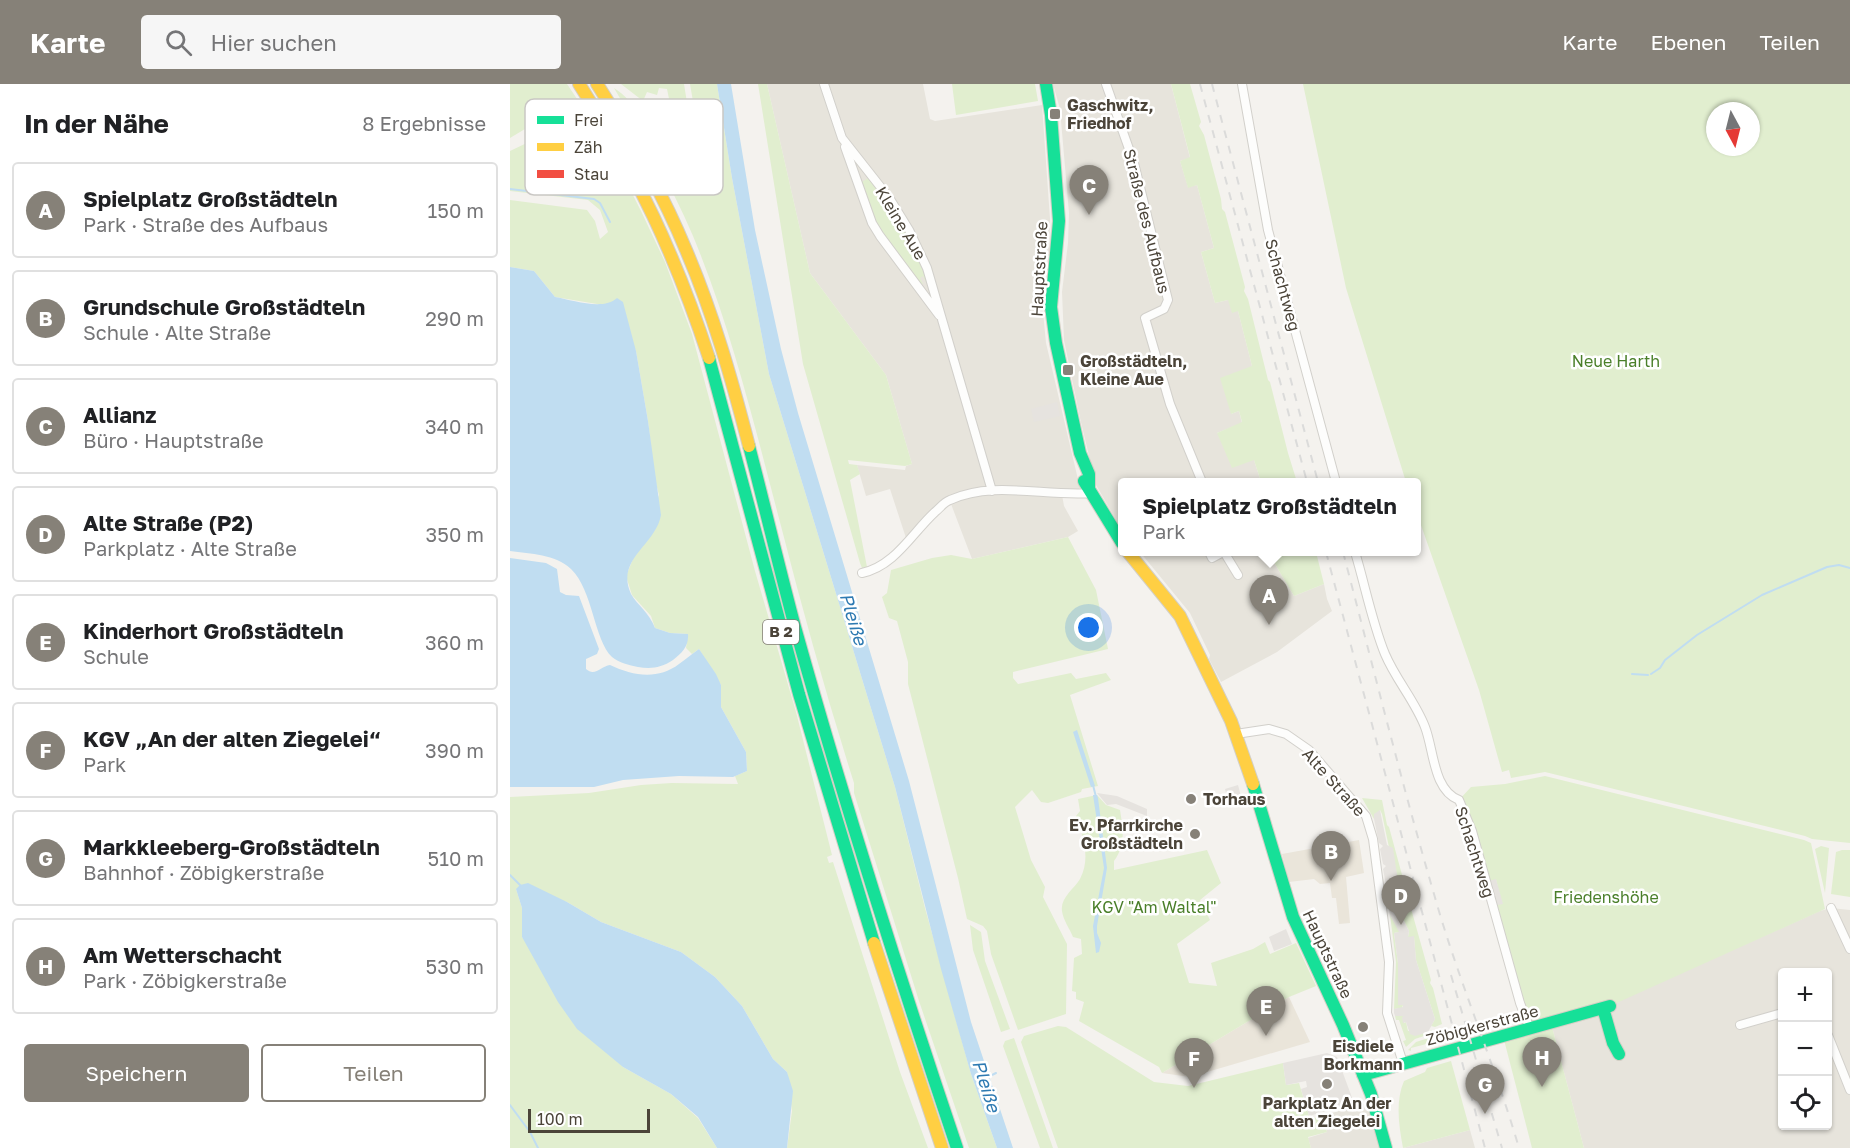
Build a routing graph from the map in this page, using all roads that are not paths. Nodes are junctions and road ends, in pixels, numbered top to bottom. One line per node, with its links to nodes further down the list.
1 (579, 84): 7 (main road, B 2)
2 (597, 84): 8 (main road, B 2)
3 (824, 84): 9 (street, Kleine Aue)
4 (1046, 84): 15 (main road, Hauptstraße)
5 (1106, 84): 13 (street, Straße des Aufbaus)
6 (1242, 84): 14 (street, Schachtweg)
7 (589, 99)
8 (607, 99)
9 (842, 138): 12 (street, Kleine Aue); 12 (street, Kleine Aue)
10 (643, 195): 34 (main road, B 2)
11 (661, 195): 35 (main road, B 2)
12 (942, 319): 16 (street, Kleine Aue)
13 (1200, 478)
14 (1335, 478)
15 (1091, 490): 16 (street); 17 (main road, Hauptstraße)
16 (992, 491): 21 (street)
17 (1118, 537)
18 (1131, 556): 23 (main road, Hauptstraße)
19 (1226, 556): 22 (street)
20 (1356, 556): 28 (street, Schachtweg)
21 (862, 573)
22 (1238, 575)
23 (1236, 734): 31 (street, Alte Straße); 32 (main road, Hauptstraße)
24 (1831, 909): 25 (street)
25 (1850, 949)
26 (1778, 1013): 27 (street)
27 (1740, 1025)
28 (1530, 1029): 30 (main road, Zöbigkerstraße); 31 (main road, Zöbigkerstraße)
29 (1832, 1047): 33 (street)
30 (1619, 1054)
31 (1402, 1063): 32 (main road, Zöbigkerstraße)
32 (1363, 1075): 36 (main road, Hauptstraße)
33 (1850, 1090)
34 (942, 1148)
35 (957, 1148)
36 (1386, 1148)

